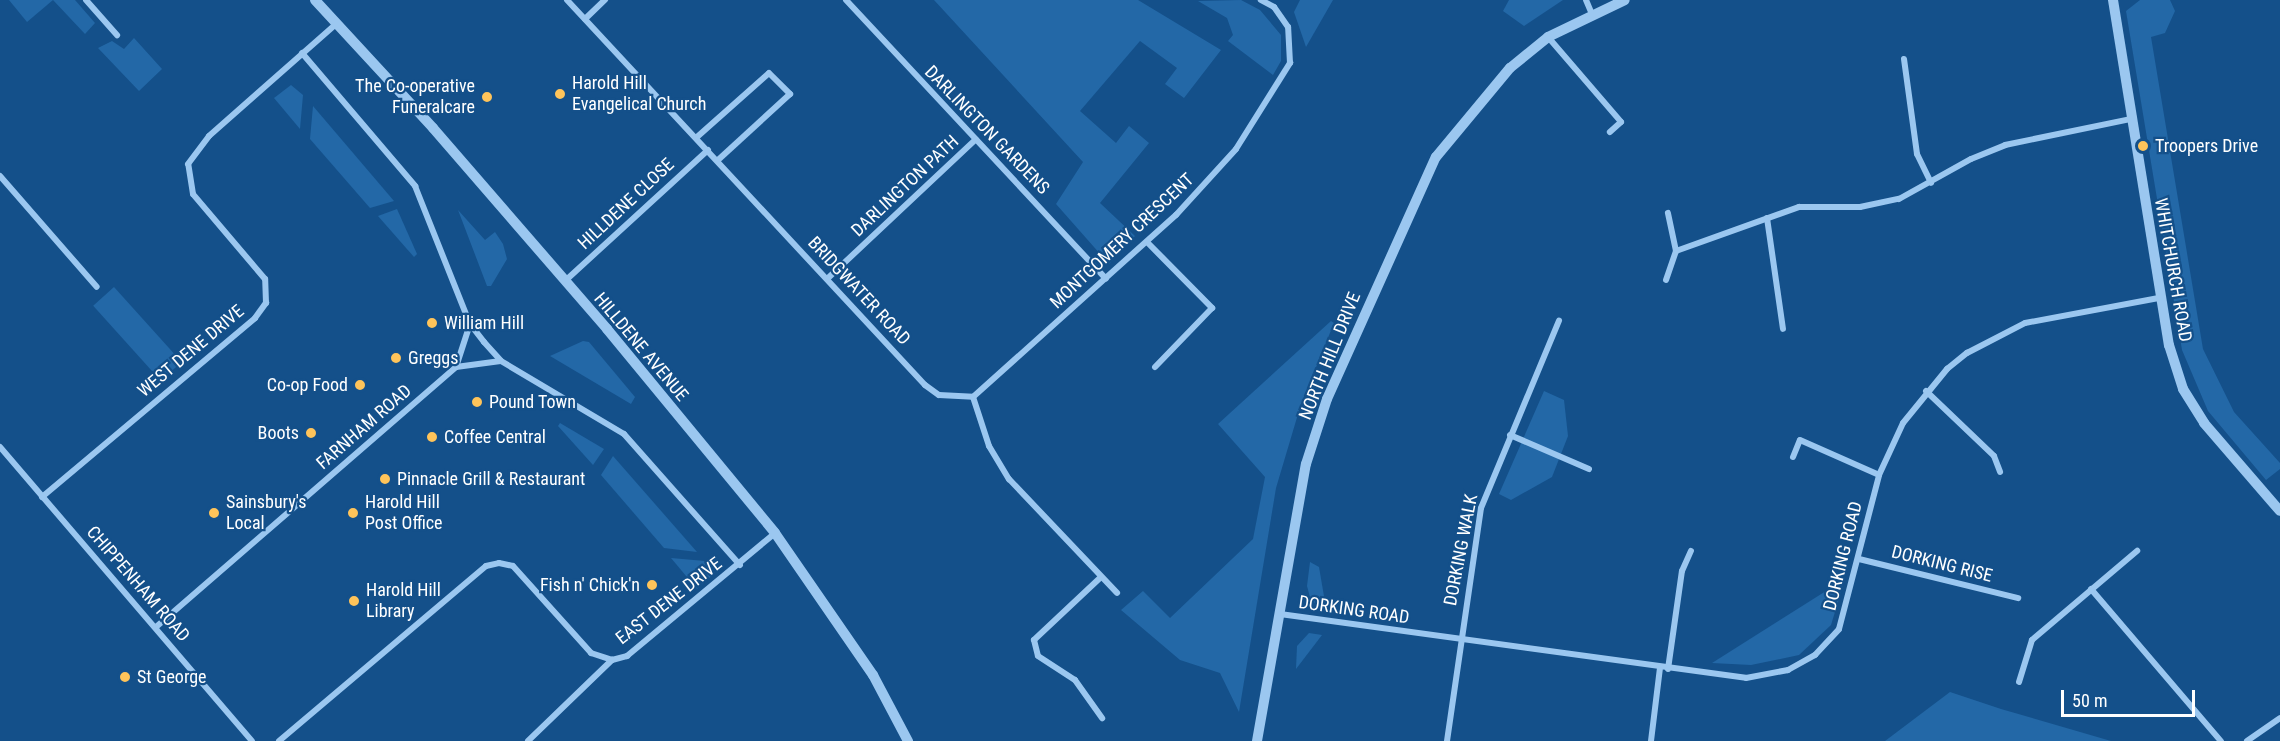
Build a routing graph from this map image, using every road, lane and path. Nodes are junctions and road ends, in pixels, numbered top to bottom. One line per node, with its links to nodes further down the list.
1 (86, 0): 13 (street)
2 (315, 0): 12 (street, HILLDENE AVENUE)
3 (567, 0): 11 (street, BRIDGWATER ROAD)
4 (605, 0): 11 (street)
5 (846, 0): 20 (street, DARLINGTON GARDENS)
6 (1261, 0): 27 (street, MONTGOMERY CRESCENT)
7 (1586, 0): 10 (street)
8 (1625, 0): 10 (street, NORTH HILL DRIVE)
9 (2113, 0): 17 (street, WHITCHURCH ROAD)
10 (1592, 14): 14 (street, NORTH HILL DRIVE)
11 (585, 19): 19 (street, BRIDGWATER ROAD)
12 (336, 24): 15 (street, WEST DENE DRIVE); 32 (street, HILLDENE AVENUE)
13 (117, 35)
14 (1548, 37): 18 (street); 60 (street, NORTH HILL DRIVE)
15 (302, 53): 36 (street); 49 (street, WEST DENE DRIVE)
16 (1904, 59): 24 (street)
17 (2131, 119): 24 (street); 34 (street, WHITCHURCH ROAD)
18 (1610, 132)
19 (697, 137): 21 (street, BRIDGWATER ROAD); 22 (street)
20 (976, 139): 29 (street, DARLINGTON PATH); 30 (street, DARLINGTON GARDENS)
21 (708, 150): 22 (street, BRIDGWATER ROAD); 32 (street, HILLDENE CLOSE)
22 (718, 160): 29 (street, BRIDGWATER ROAD)
23 (0, 176): 33 (street)
24 (1931, 183): 26 (street)
25 (1668, 213): 28 (street)
26 (1767, 218): 28 (street); 37 (street)
27 (1147, 242): 30 (street, MONTGOMERY CRESCENT); 40 (street)
28 (1676, 251): 31 (street)
29 (827, 279): 42 (street, BRIDGWATER ROAD)
30 (1106, 279): 42 (street, MONTGOMERY CRESCENT)
31 (1666, 280)
32 (565, 281): 51 (street, HILLDENE AVENUE)
33 (97, 287)
34 (2159, 298): 41 (street, DORKING ROAD); 50 (street, WHITCHURCH ROAD)
35 (1558, 321): 43 (street, DORKING WALK)
36 (470, 324): 38 (street); 39 (street)
37 (1784, 329)
38 (501, 361): 39 (street); 55 (street)
39 (456, 367): 61 (street, FARNHAM ROAD)
40 (1155, 367)
41 (1926, 391): 47 (street); 48 (street, DORKING ROAD)
42 (973, 398): 56 (street)
43 (1510, 435): 46 (street); 62 (street, DORKING WALK)
44 (0, 447): 49 (street, CHIPPENHAM ROAD)
45 (1793, 457): 48 (street)
46 (1589, 469)
47 (2000, 472)
48 (1879, 475): 54 (street, DORKING ROAD)
49 (42, 497): 61 (street, CHIPPENHAM ROAD)
50 (2278, 504)
51 (775, 533): 55 (street, EAST DENE DRIVE); 72 (street, HILLDENE AVENUE)
52 (1691, 551): 65 (street)
53 (2137, 551): 57 (street)
54 (1859, 560): 59 (street, DORKING RISE); 65 (street, DORKING ROAD)
55 (740, 565): 63 (street, EAST DENE DRIVE)
56 (1101, 577): 58 (street); 67 (street)
57 (2091, 589): 66 (street); 76 (street)
58 (1117, 593)
59 (2018, 598)
60 (1280, 614): 62 (street, DORKING ROAD); 73 (street, NORTH HILL DRIVE)
61 (156, 627): 69 (street, CHIPPENHAM ROAD)
62 (1460, 640): 64 (street, DORKING ROAD); 74 (street)
63 (612, 660): 70 (street, EAST DENE DRIVE); 71 (street)
64 (1660, 668): 65 (street, DORKING ROAD); 75 (street)
65 (1668, 669)
66 (2019, 682)
67 (1102, 718)
68 (2280, 718): 77 (street)
69 (252, 741)
70 (279, 741)
71 (528, 741)
72 (908, 741)
73 (1257, 741)
74 (1448, 741)
75 (1651, 741)
76 (2221, 741)
77 (2247, 741)

